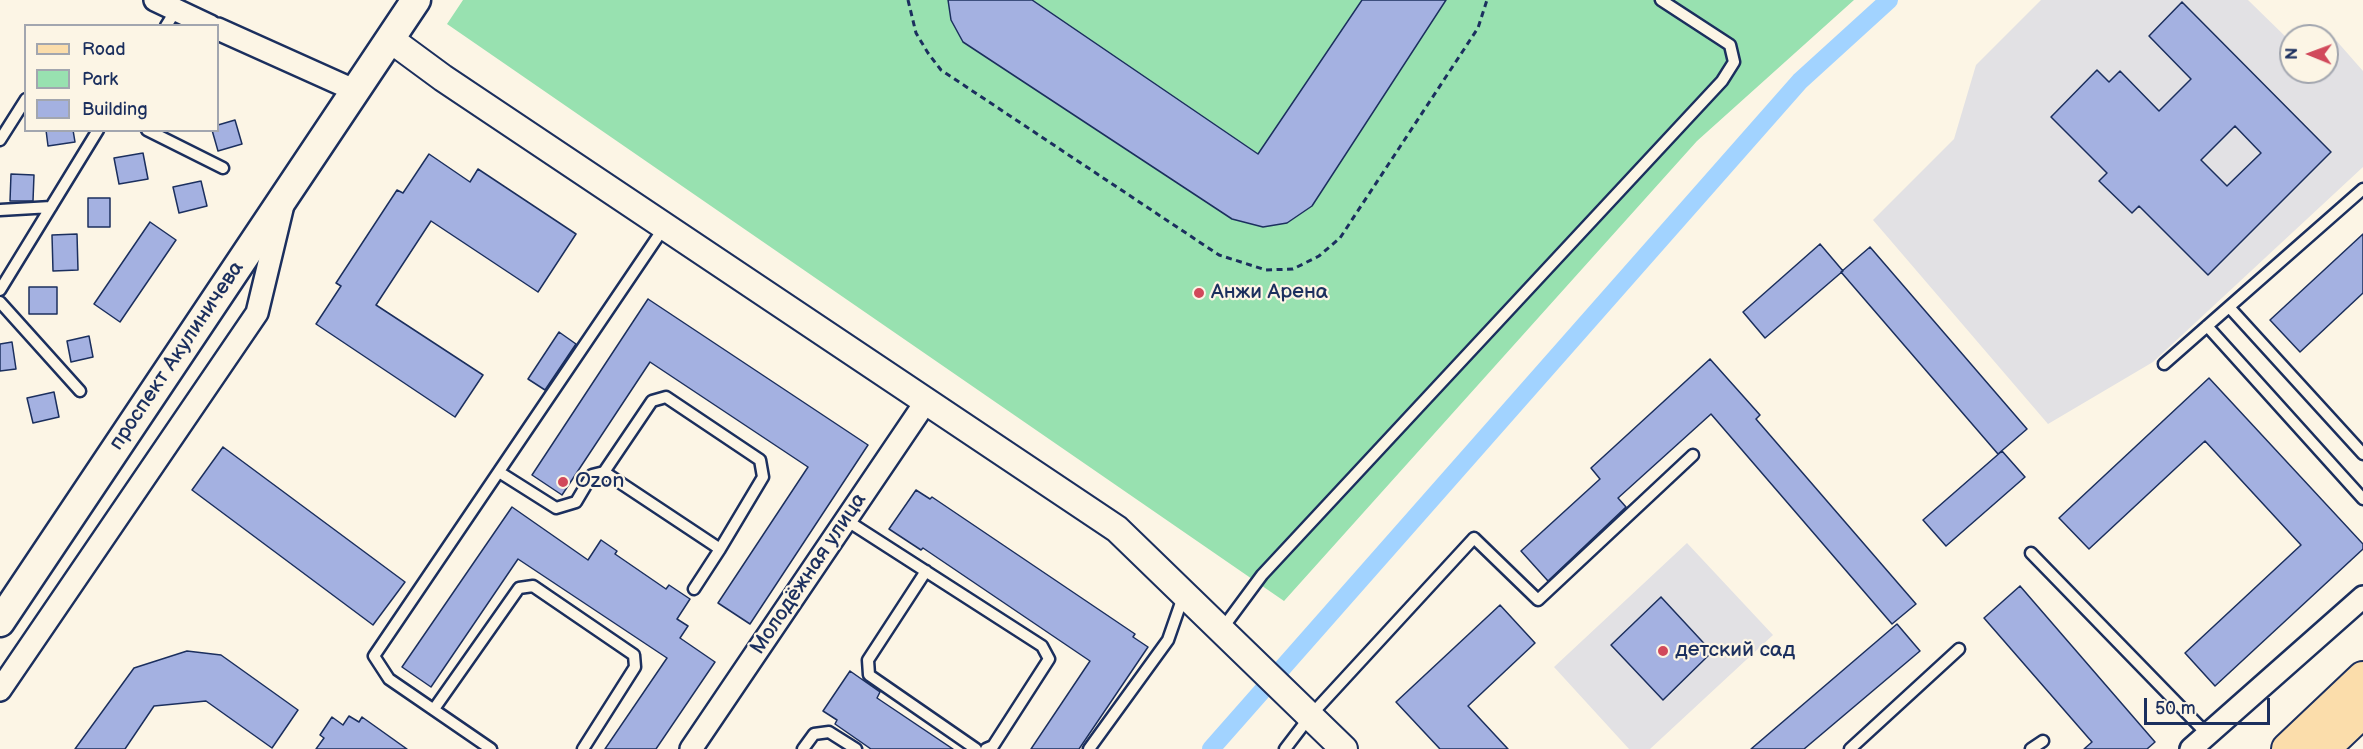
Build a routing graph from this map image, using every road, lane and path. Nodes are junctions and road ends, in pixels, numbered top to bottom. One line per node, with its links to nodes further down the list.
1 (155, 0): 6 (street)
2 (417, 0): 9 (main road)
3 (908, 0): 4 (path)
4 (1487, 0)
5 (1661, 0): 43 (lane)
6 (171, 18): 7 (street)
7 (200, 24)
8 (219, 29): 10 (street)
9 (390, 39): 10 (main road, проспект Акулиничева); 20 (street)
10 (356, 91): 17 (main road, проспект Акулиничева)
11 (24, 102): 14 (lane)
12 (97, 132): 18 (lane)
13 (151, 132): 15 (lane)
14 (0, 140)
15 (223, 168)
16 (2363, 189): 23 (lane)
17 (285, 196): 42 (main road, проспект Акулиничева); 46 (street)
18 (51, 207): 19 (lane); 21 (lane)
19 (0, 210)
20 (665, 226): 27 (street); 30 (lane)
21 (0, 290)
22 (0, 302): 26 (lane)
23 (2229, 307): 24 (lane); 28 (lane)
24 (2207, 326): 25 (lane); 32 (lane)
25 (2164, 364)
26 (80, 391)
27 (927, 400): 33 (street, Молодёжная улица); 38 (street)
28 (2363, 454)
29 (1693, 455): 47 (lane)
30 (499, 472): 31 (lane); 48 (lane)
31 (604, 472): 34 (lane); 34 (lane)
32 (2363, 499)
33 (846, 520): 36 (lane); 54 (street, Молодёжная улица)
34 (720, 549): 37 (lane)
35 (2031, 553): 50 (lane)
36 (926, 571): 57 (lane); 58 (lane)
37 (694, 589)
38 (1185, 593): 43 (street); 59 (lane)
39 (2363, 597): 41 (street)
40 (2363, 614): 41 (street)
41 (2337, 620): 50 (street)
42 (0, 621)
43 (1222, 629): 47 (street)
44 (1959, 648): 62 (lane)
45 (2363, 678): 65 (main road)
46 (0, 690)
47 (1303, 708): 60 (lane); 61 (street)
48 (434, 709): 52 (lane); 53 (lane)
49 (2363, 711): 66 (main road)
50 (2207, 734): 64 (street)
51 (2043, 741): 63 (lane)
52 (491, 749)
53 (583, 749)
54 (691, 749)
55 (803, 749): 56 (lane)
56 (856, 749)
57 (976, 749)
58 (986, 749)
59 (1089, 749)
60 (1285, 749)
61 (1344, 749)
62 (1850, 749)
63 (2031, 749)
64 (2191, 749)
65 (2288, 749)
66 (2323, 749)

